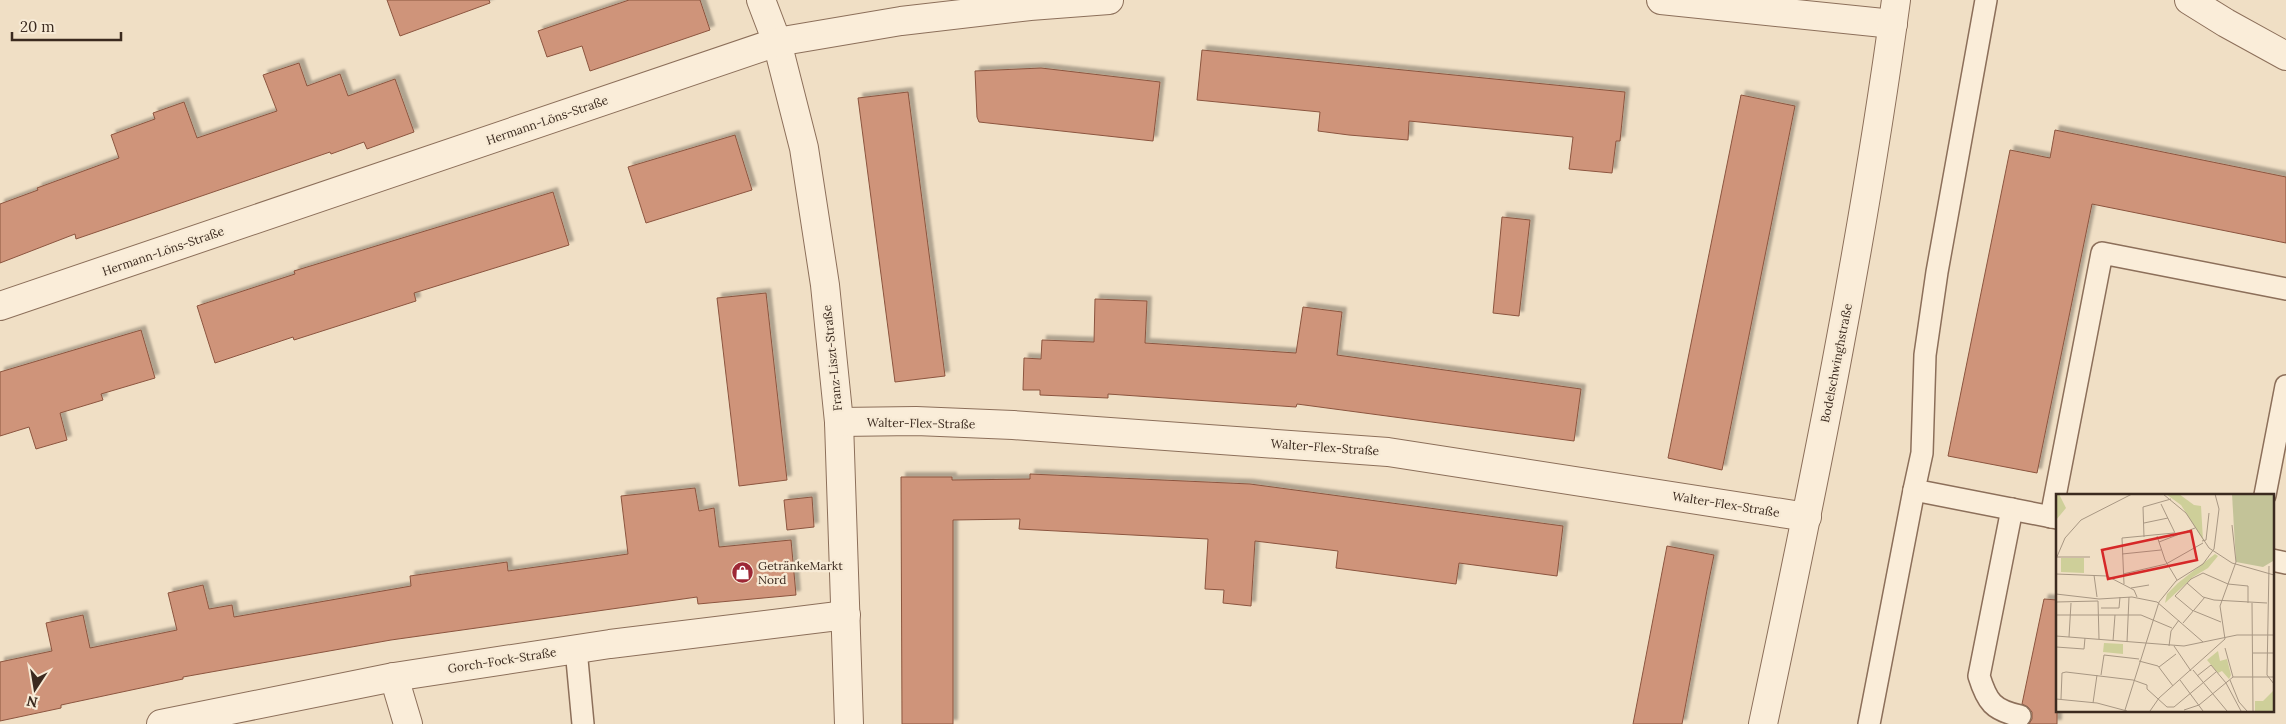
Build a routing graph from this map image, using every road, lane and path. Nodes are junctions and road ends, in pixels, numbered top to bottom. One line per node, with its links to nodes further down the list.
1 (761, 0): 7 (street, Franz-Liszt-Straße)
2 (1109, 0): 7 (street, Hermann-Löns-Straße)
3 (1661, 0): 6 (street)
4 (1986, 0): 13 (lane)
5 (2188, 0): 8 (street)
6 (1894, 12): 17 (street, Bodelschwinghstraße)
7 (777, 42): 10 (street, Hermann-Löns-Straße); 12 (street, Franz-Liszt-Straße)
8 (2286, 56)
9 (2286, 289): 14 (lane)
10 (0, 306)
11 (2286, 386): 15 (lane)
12 (839, 422): 17 (street, Walter-Flex-Straße); 19 (street, Franz-Liszt-Straße)
13 (1914, 490): 16 (lane); 28 (lane)
14 (2058, 494)
15 (2264, 494)
16 (2012, 509): 18 (lane); 22 (lane)
17 (1807, 517): 27 (street, Bodelschwinghstraße)
18 (2054, 517)
19 (846, 614): 20 (street, Gorch-Fock-Straße); 26 (street, Franz-Liszt-Straße)
20 (576, 649): 21 (street, Gorch-Fock-Straße); 25 (lane)
21 (394, 677): 23 (street, Gorch-Fock-Straße); 24 (street)
22 (2020, 716)
23 (161, 724)
24 (408, 724)
25 (583, 724)
26 (849, 724)
27 (1763, 724)
28 (1869, 724)

